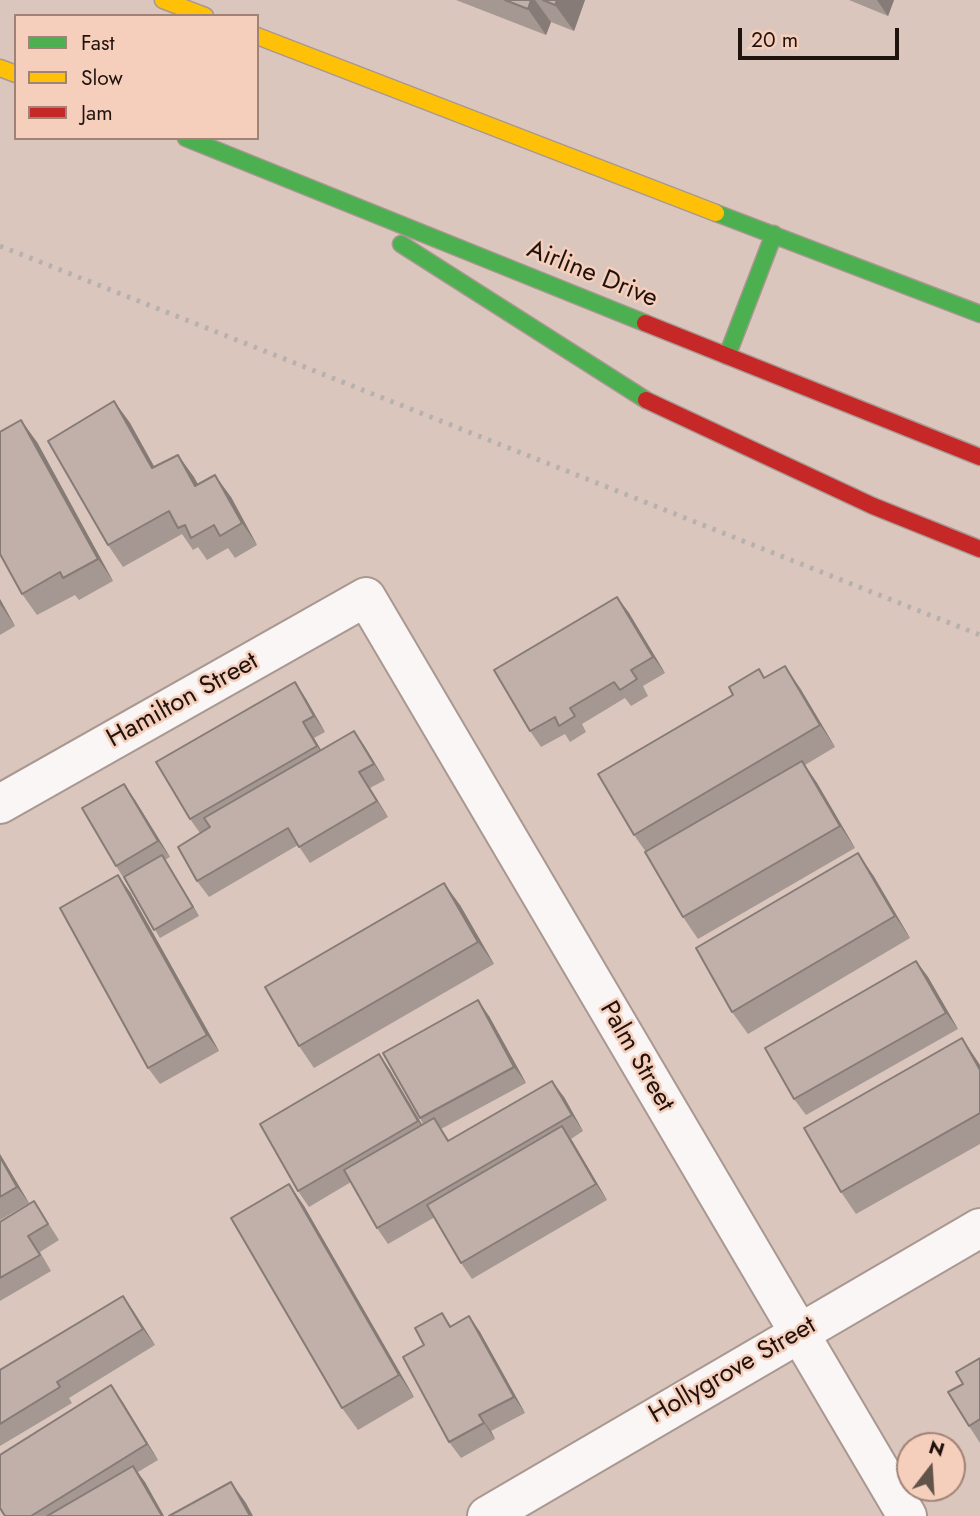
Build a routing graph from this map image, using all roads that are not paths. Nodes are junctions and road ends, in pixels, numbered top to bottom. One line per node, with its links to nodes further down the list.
1 (163, 0): 2 (highway)
2 (194, 14)
3 (259, 37): 6 (highway)
4 (191, 140): 5 (highway, Airline Drive)
5 (323, 194): 8 (highway, Airline Drive); 10 (highway)
6 (774, 234): 7 (highway); 8 (highway)
7 (980, 314)
8 (727, 356): 9 (highway, Airline Drive)
9 (980, 457)
10 (980, 549)
11 (366, 597): 12 (street, Hamilton Street); 14 (street, Palm Street)
12 (0, 804)
13 (980, 1228): 14 (street, Hollygrove Street)
14 (798, 1333): 15 (street, Hollygrove Street); 16 (street, Palm Street)
15 (487, 1516)
16 (907, 1516)

